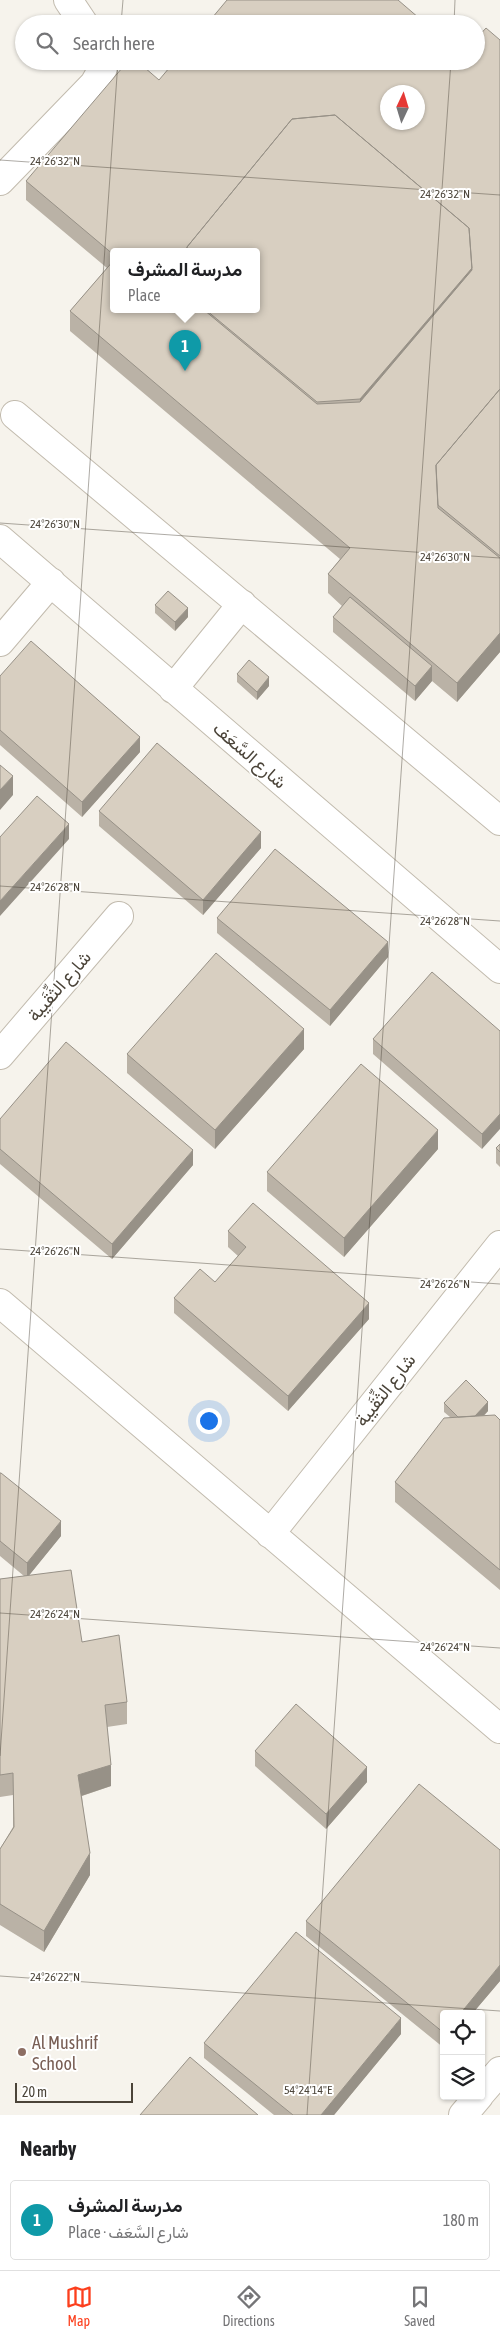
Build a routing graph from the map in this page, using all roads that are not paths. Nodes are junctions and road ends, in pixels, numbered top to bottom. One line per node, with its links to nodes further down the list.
1 (68, 0): 2 (street)
2 (78, 15)
3 (101, 70): 4 (street)
4 (0, 181)
5 (15, 415): 8 (street)
6 (0, 539): 7 (street, شارع السَّعَف)
7 (51, 582): 9 (street); 10 (street, شارع السَّعَف)
8 (242, 604): 10 (street); 11 (street)
9 (0, 642)
10 (173, 689): 13 (street, شارع السَّعَف)
11 (500, 821)
12 (119, 916): 14 (street, شارع الثِّقَيبة)
13 (500, 969)
14 (0, 1055)
15 (500, 1245): 17 (street, شارع الثِّقَيبة)
16 (0, 1304): 17 (street)
17 (270, 1534): 18 (street)
18 (500, 1729)
19 (500, 2071): 20 (street)
20 (485, 2089)
21 (476, 2100): 22 (street)
22 (463, 2115)

